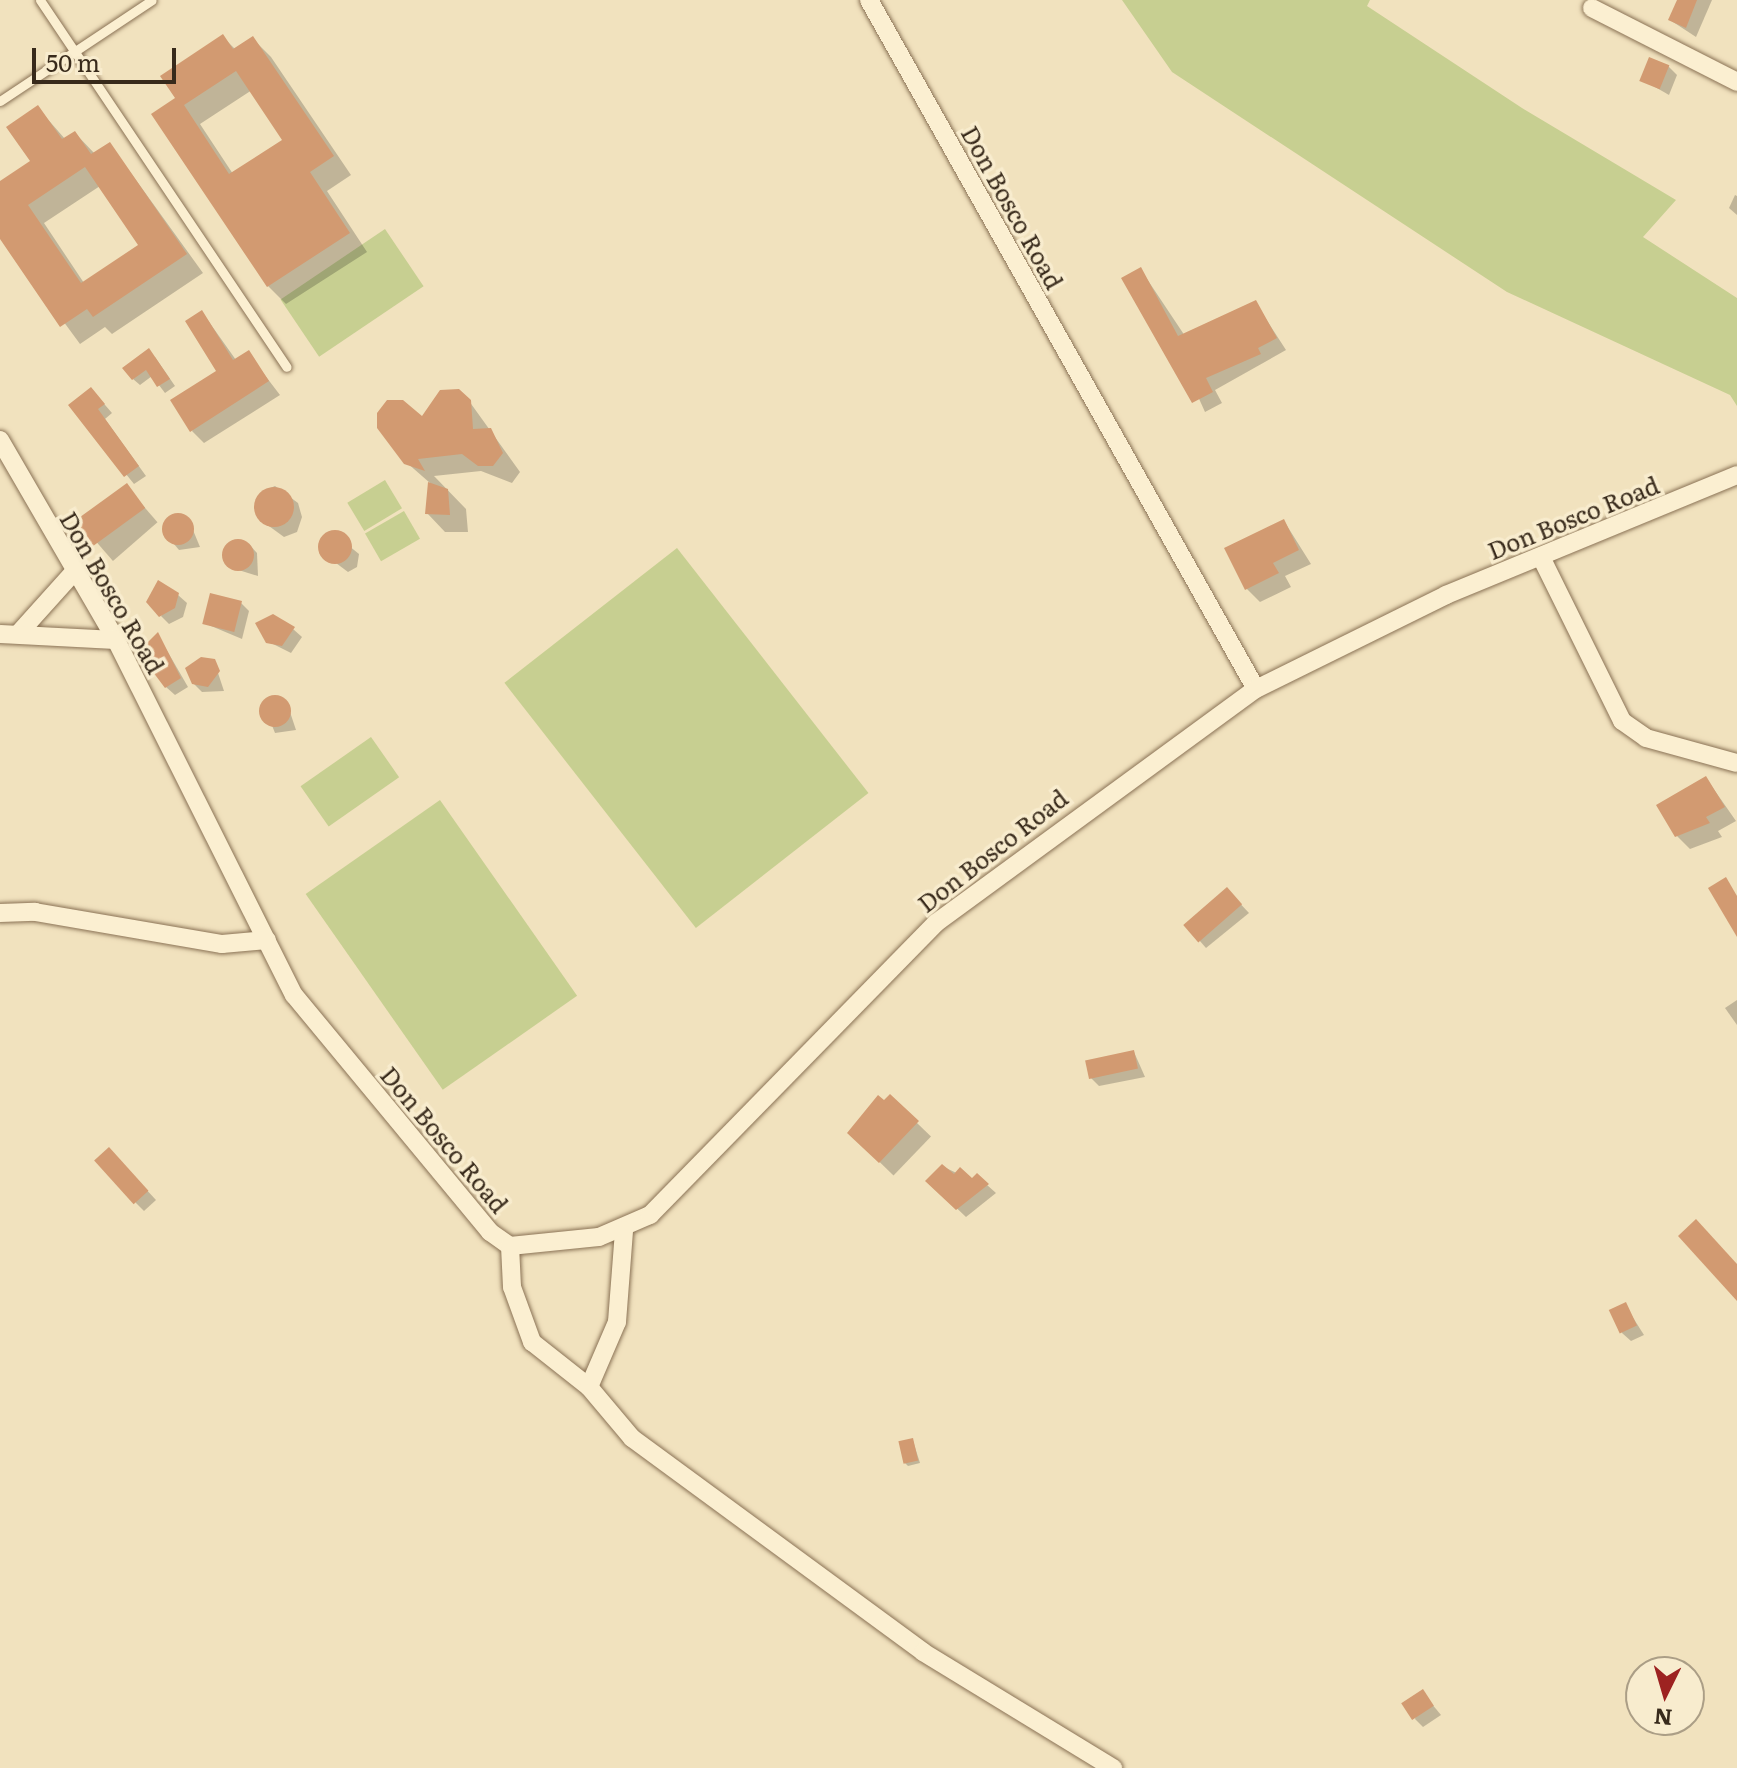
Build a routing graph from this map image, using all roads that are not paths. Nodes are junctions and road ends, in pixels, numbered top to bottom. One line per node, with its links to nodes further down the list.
1 (40, 0): 5 (lane)
2 (152, 0): 5 (lane)
3 (869, 0): 15 (street, Don Bosco Road)
4 (1592, 8): 6 (street)
5 (71, 51): 7 (lane); 8 (lane)
6 (1737, 82)
7 (0, 101)
8 (287, 367)
9 (0, 440): 12 (street, Don Bosco Road)
10 (1737, 475): 11 (street, Don Bosco Road)
11 (1541, 557): 15 (street, Don Bosco Road); 16 (street)
12 (73, 573): 13 (street); 14 (street, Don Bosco Road)
13 (9, 633): 14 (street)
14 (116, 640): 18 (street, Don Bosco Road)
15 (1256, 689): 19 (street, Don Bosco Road)
16 (1737, 763)
17 (0, 913): 18 (street)
18 (267, 940): 20 (street, Don Bosco Road)
19 (624, 1230): 20 (street, Don Bosco Road); 21 (street)
20 (510, 1246): 21 (street)
21 (589, 1387): 22 (street)
22 (1113, 1768)

